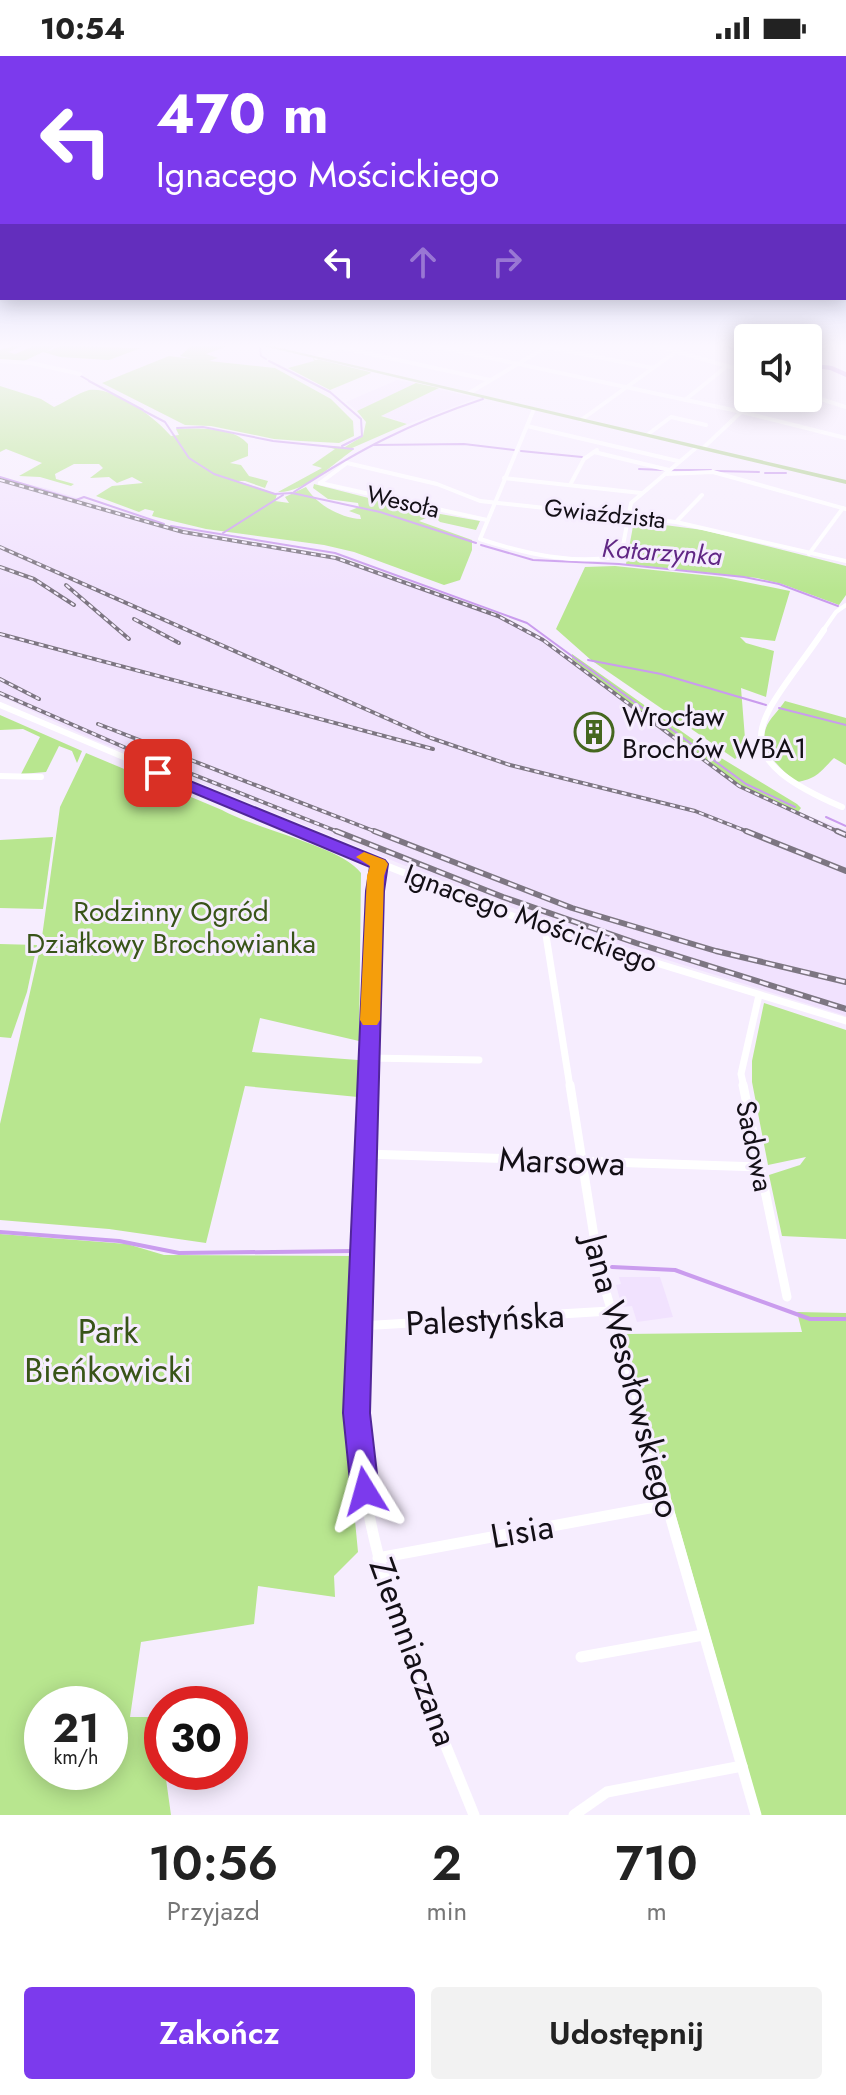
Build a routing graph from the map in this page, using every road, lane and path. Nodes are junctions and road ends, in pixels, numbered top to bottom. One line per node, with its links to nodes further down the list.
1 (526, 428): 14 (street)
2 (536, 428): 9 (street)
3 (617, 428): 7 (main road)
4 (656, 428): 7 (street)
5 (723, 428): 10 (street)
6 (806, 428): 8 (street)
7 (647, 435): 10 (main road)
8 (846, 438)
9 (605, 444): 11 (street); 12 (street)
10 (700, 448): 12 (street); 15 (main road)
11 (594, 452): 13 (street); 17 (street)
12 (678, 461): 13 (street)
13 (667, 472): 18 (street); 21 (street)
14 (504, 478): 17 (street); 20 (street)
15 (846, 482)
16 (320, 483): 20 (street, Gwiaździsta); 23 (street, Wesoła)
17 (570, 485): 18 (street)
18 (641, 493): 22 (street)
19 (702, 495): 24 (street)
20 (494, 503): 22 (street, Gwiaździsta); 23 (street)
21 (844, 508): 25 (street)
22 (627, 516): 23 (street); 24 (street, Gwiaździsta)
23 (487, 520)
24 (676, 522): 25 (street, Gwiaździsta)
25 (809, 554): 26 (street, Gwiaździsta)
26 (846, 561)
27 (845, 606): 31 (street)
28 (0, 705): 32 (street, Ignacego Mościckiego)
29 (0, 776): 30 (street)
30 (41, 777)
31 (842, 807)
32 (379, 864): 33 (street, Ignacego Mościckiego); 36 (street, Ziemniaczana)
33 (545, 929): 34 (street, Ignacego Mościckiego); 39 (street, Jana Wesołowskiego)
34 (759, 995): 35 (street, Ignacego Mościckiego); 40 (street, Sadowa)
35 (846, 1021)
36 (369, 1058): 37 (street); 38 (street, Ziemniaczana)
37 (479, 1060)
38 (365, 1154): 39 (street, Marsowa); 43 (street, Ziemniaczana)
39 (581, 1162): 40 (street, Marsowa); 42 (street, Jana Wesołowskiego)
40 (760, 1167): 41 (street, Sadowa)
41 (787, 1297)
42 (610, 1311): 43 (street, Palestyńska); 44 (street, Jana Wesołowskiego)
43 (360, 1326): 45 (street, Ziemniaczana)
44 (666, 1505): 45 (street, Lisia); 46 (street, Jana Wesołowskiego)
45 (378, 1558): 49 (street, Ziemniaczana)
46 (703, 1635): 47 (street); 48 (street, Jana Wesołowskiego)
47 (581, 1657)
48 (742, 1766): 50 (street); 51 (street, Jana Wesołowskiego)
49 (474, 1815)
50 (574, 1815)
51 (756, 1815)

